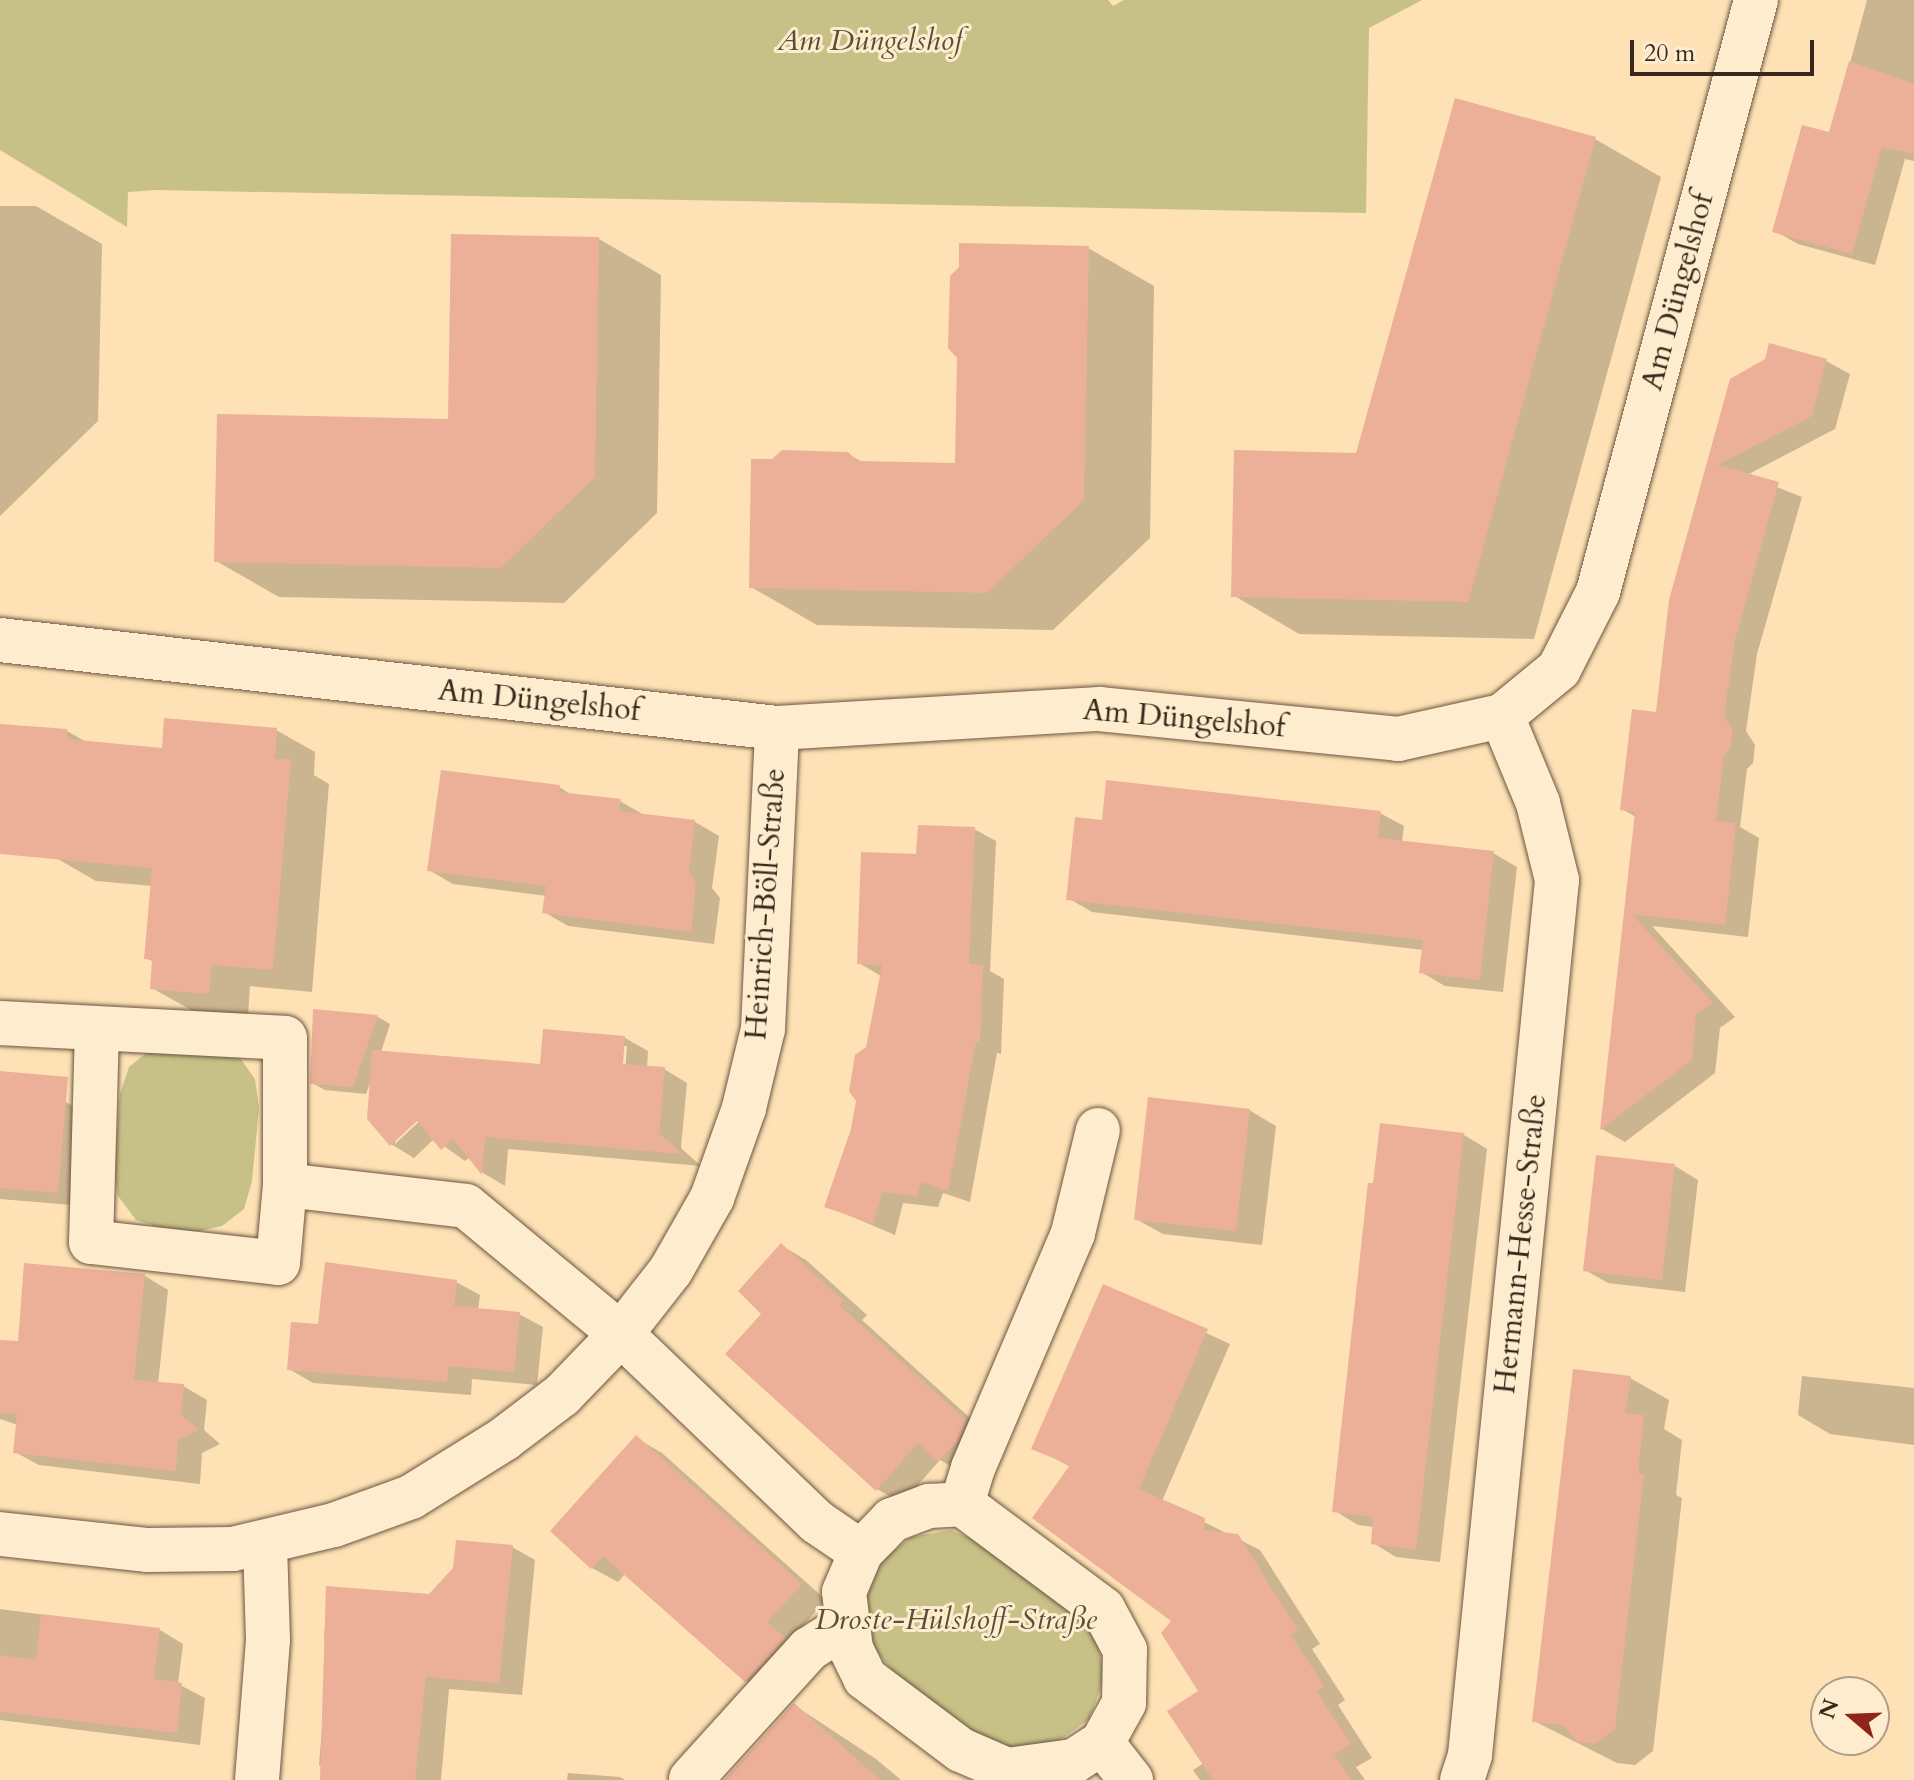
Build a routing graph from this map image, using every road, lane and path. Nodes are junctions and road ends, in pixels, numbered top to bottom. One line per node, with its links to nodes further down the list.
1 (1756, 0): 3 (street, Am Düngelshof)
2 (0, 640): 4 (street, Am Düngelshof)
3 (1502, 716): 4 (street, Am Düngelshof); 19 (street, Hermann-Hesse-Straße)
4 (777, 728): 9 (street, Heinrich-Böll-Straße)
5 (0, 1023): 6 (street)
6 (97, 1029): 8 (street); 8 (street)
7 (1098, 1130): 10 (street)
8 (285, 1185): 9 (street)
9 (621, 1334): 12 (street, Heinrich-Böll-Straße); 13 (street)
10 (962, 1504): 13 (street); 15 (street)
11 (0, 1534): 12 (street, Heinrich-Böll-Straße)
12 (265, 1544): 17 (street)
13 (861, 1552): 14 (street)
14 (847, 1625): 15 (street); 16 (street)
15 (1102, 1743): 18 (street)
16 (691, 1779)
17 (257, 1780)
18 (1131, 1780)
19 (1462, 1780)

